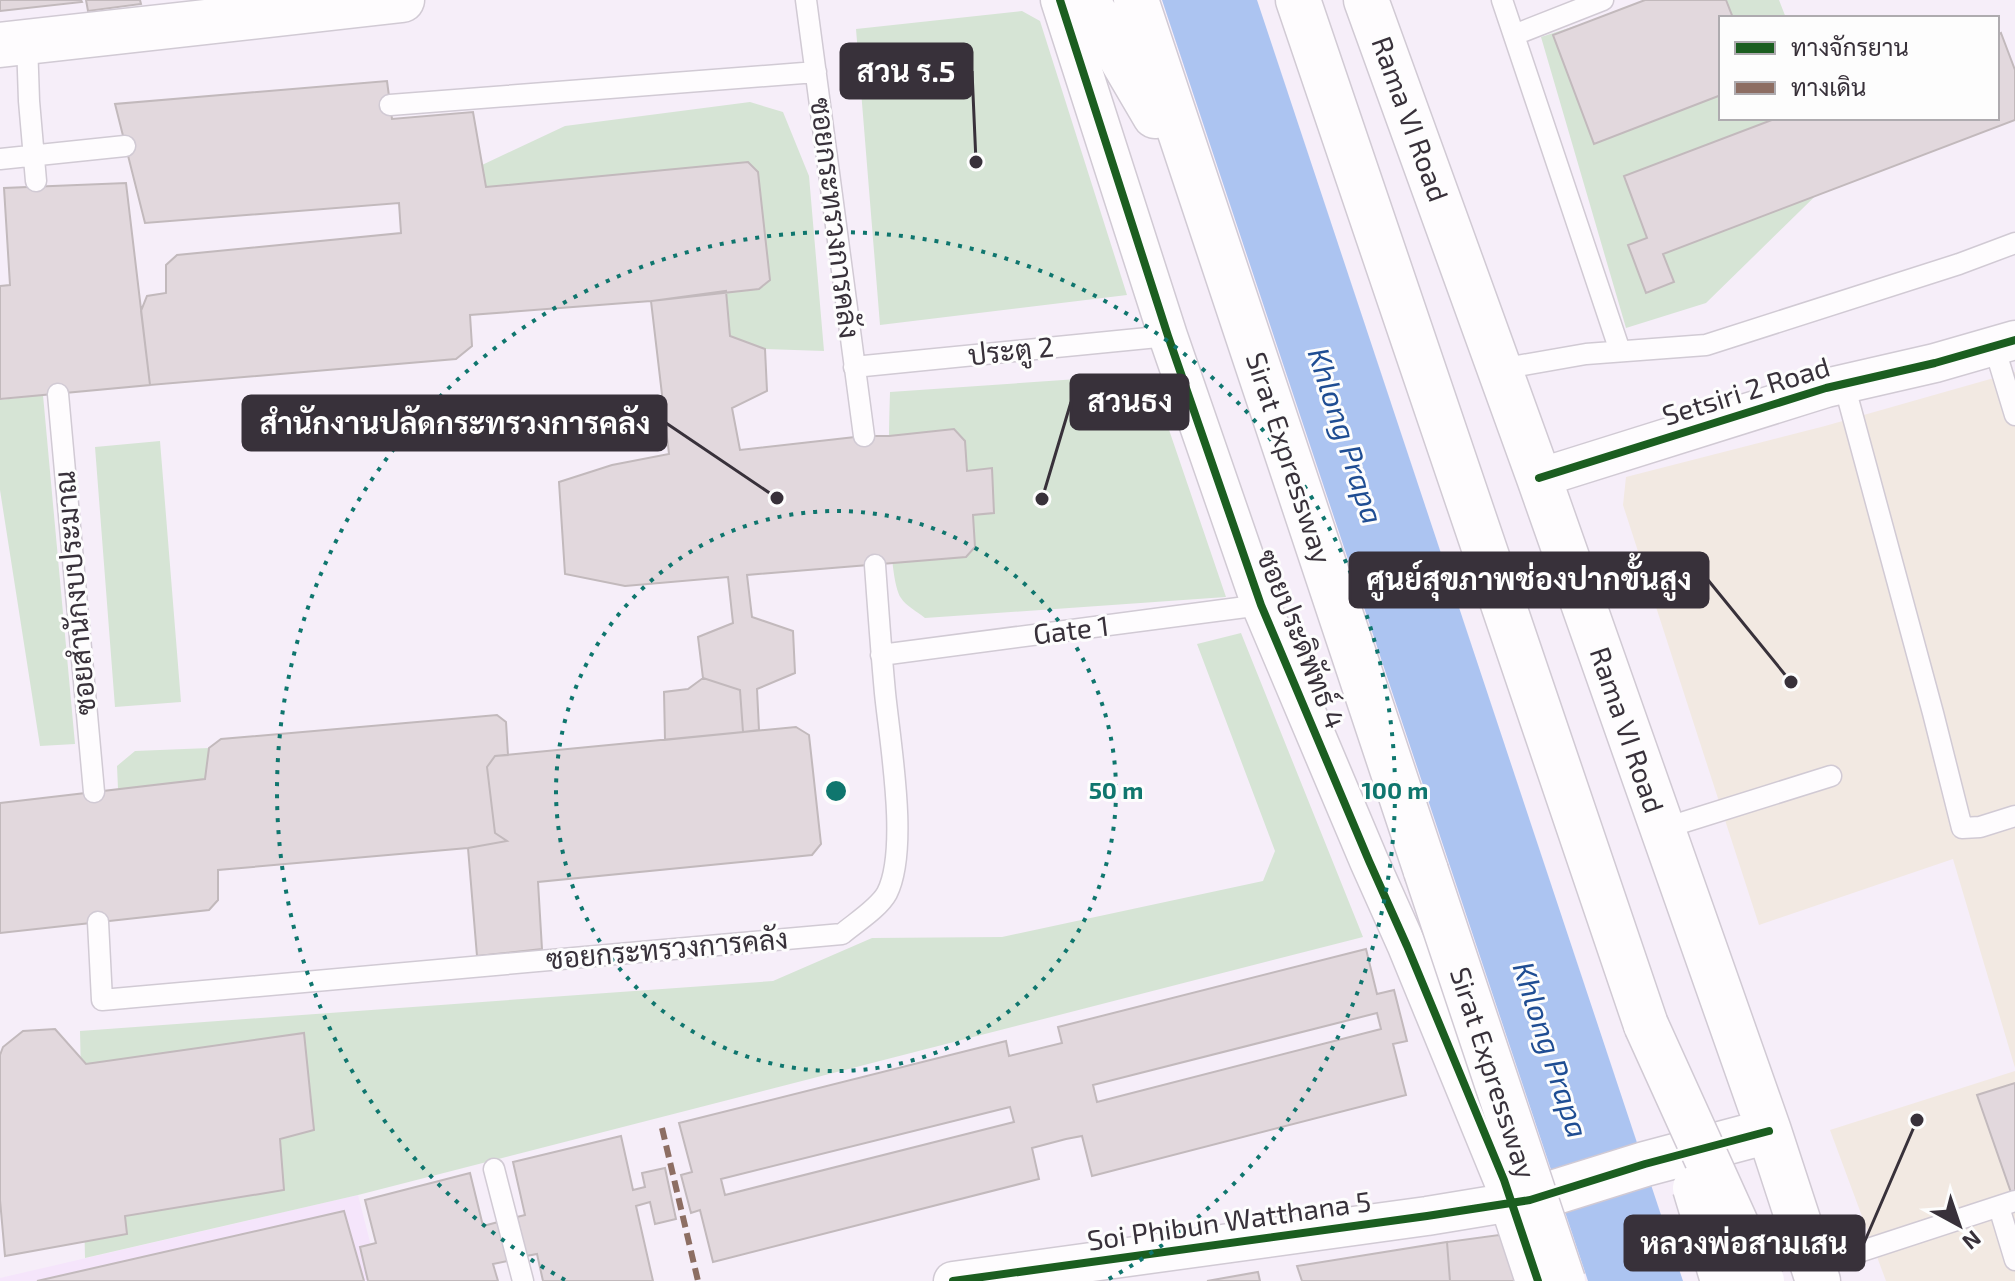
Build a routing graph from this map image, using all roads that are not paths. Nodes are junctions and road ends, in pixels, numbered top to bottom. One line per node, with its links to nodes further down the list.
1 (402, 0): 10 (main road)
2 (806, 0): 13 (lane, ซอยกระทรวงการคลัง)
3 (1060, 0): 21 (street, ซอยประดิพัทธ์ 4)
4 (1087, 0): 19 (main road)
5 (1136, 0): 19 (main road, Sirat Expressway)
6 (1298, 0): 39 (main road)
7 (1366, 0): 25 (main road, Rama VI Road)
8 (1502, 0): 11 (lane)
9 (1603, 0): 11 (lane)
10 (254, 8): 12 (main road)
11 (1514, 35): 23 (lane)
12 (13, 43): 16 (lane)
13 (816, 72): 14 (lane); 24 (lane, ซอยกระทรวงการคลัง)
14 (390, 105)
15 (125, 146): 16 (lane)
16 (34, 155): 17 (lane); 18 (lane)
17 (0, 159)
18 (36, 181)
19 (1201, 194): 50 (main road, Sirat Expressway, bridge)
20 (2015, 243): 23 (lane)
21 (1168, 336): 24 (lane, ประตู 2); 32 (street, ซอยประดิพัทธ์ 4)
22 (2004, 343): 26 (street, Setsiri 2 Road); 28 (lane)
23 (1620, 351): 25 (lane)
24 (854, 367): 29 (lane, ซอยกระทรวงการคลัง)
25 (1500, 369): 30 (main road, Rama VI Road)
26 (1844, 384): 30 (street, Setsiri 2 Road); 36 (lane)
27 (58, 394): 35 (lane, ซอยสำนักงบประมาณ)
28 (2015, 415)
29 (864, 436)
30 (1539, 478): 37 (main road, Rama VI Road)
31 (875, 565): 33 (lane, ซอยกระทรวงการคลัง)
32 (1261, 605): 33 (lane, Gate 1); 42 (street, ซอยประดิพัทธ์ 4)
33 (881, 655): 38 (lane, ซอยกระทรวงการคลัง)
34 (1831, 776): 37 (lane)
35 (94, 792)
36 (2015, 816)
37 (1662, 829): 40 (main road, Rama VI Road)
38 (98, 922)
39 (1646, 1025): 51 (main road, bridge); 52 (main road, bridge)
40 (1769, 1131): 42 (main road); 46 (main road, Rama VI Road)
41 (494, 1169): 47 (lane)
42 (1512, 1202): 45 (street, Soi Phibun Watthana 5); 49 (main road, ซอยประดิพัทธ์ 4)
43 (2007, 1204): 44 (lane); 46 (lane)
44 (2015, 1260)
45 (1128, 1270): 48 (street, Soi Phibun Watthana 5)
46 (1816, 1274)
47 (523, 1281)
48 (953, 1281)
49 (1538, 1281)
50 (1563, 1281)
51 (1723, 1281)
52 (1762, 1281)

